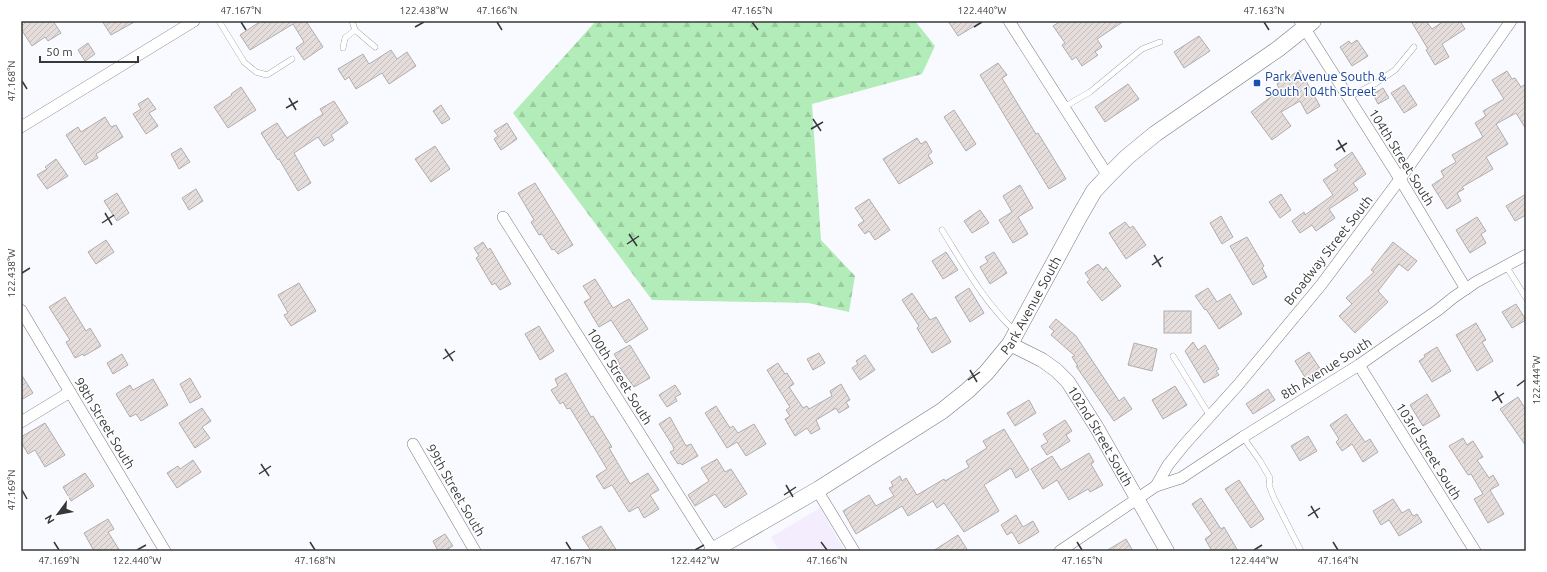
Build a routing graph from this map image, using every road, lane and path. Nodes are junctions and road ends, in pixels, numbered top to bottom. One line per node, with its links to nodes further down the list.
1 (194, 21): 15 (street)
2 (219, 21): 12 (lane)
3 (352, 21): 7 (lane)
4 (1009, 21): 14 (street)
5 (1511, 21): 17 (street, Broadway Street South)
6 (1306, 23): 13 (street, 104th Street South); 16 (main road, Park Avenue South)
7 (355, 30): 9 (lane); 11 (lane)
8 (1160, 42): 14 (lane)
9 (375, 47)
10 (1414, 47): 13 (lane)
11 (343, 48)
12 (292, 59)
13 (1348, 97): 17 (street, 104th Street South)
14 (1064, 107): 16 (street)
15 (21, 127)
16 (1108, 176): 25 (main road, Park Avenue South)
17 (1400, 179): 22 (street, 104th Street South); 29 (street, Broadway Street South)
18 (503, 217): 38 (street, 100th Street South)
19 (942, 230): 25 (lane)
20 (1526, 255): 21 (street, 8th Avenue South)
21 (1506, 266): 22 (street, 8th Avenue South); 23 (lane)
22 (1466, 289): 27 (street, 8th Avenue South)
23 (1526, 298)
24 (21, 312): 28 (street, 98th Street South)
25 (1013, 338): 34 (main road, Park Avenue South); 35 (street, 102nd Street South)
26 (1173, 356): 29 (lane)
27 (1359, 365): 31 (street, 8th Avenue South); 43 (street, 103rd Street South)
28 (70, 392): 30 (street); 36 (street, 98th Street South)
29 (1210, 416): 33 (street, Broadway Street South)
30 (21, 422)
31 (1243, 436): 33 (street, 8th Avenue South); 42 (lane)
32 (413, 444): 37 (street, 99th Street South)
33 (1156, 486): 35 (street, 8th Avenue South)
34 (817, 490): 38 (main road, Park Avenue South); 39 (street)
35 (1137, 498): 40 (street, 8th Avenue South); 41 (street, 102nd Street South)
36 (165, 551)
37 (475, 551)
38 (712, 551)
39 (854, 551)
40 (1060, 551)
41 (1167, 551)
42 (1301, 551)
43 (1475, 551)

